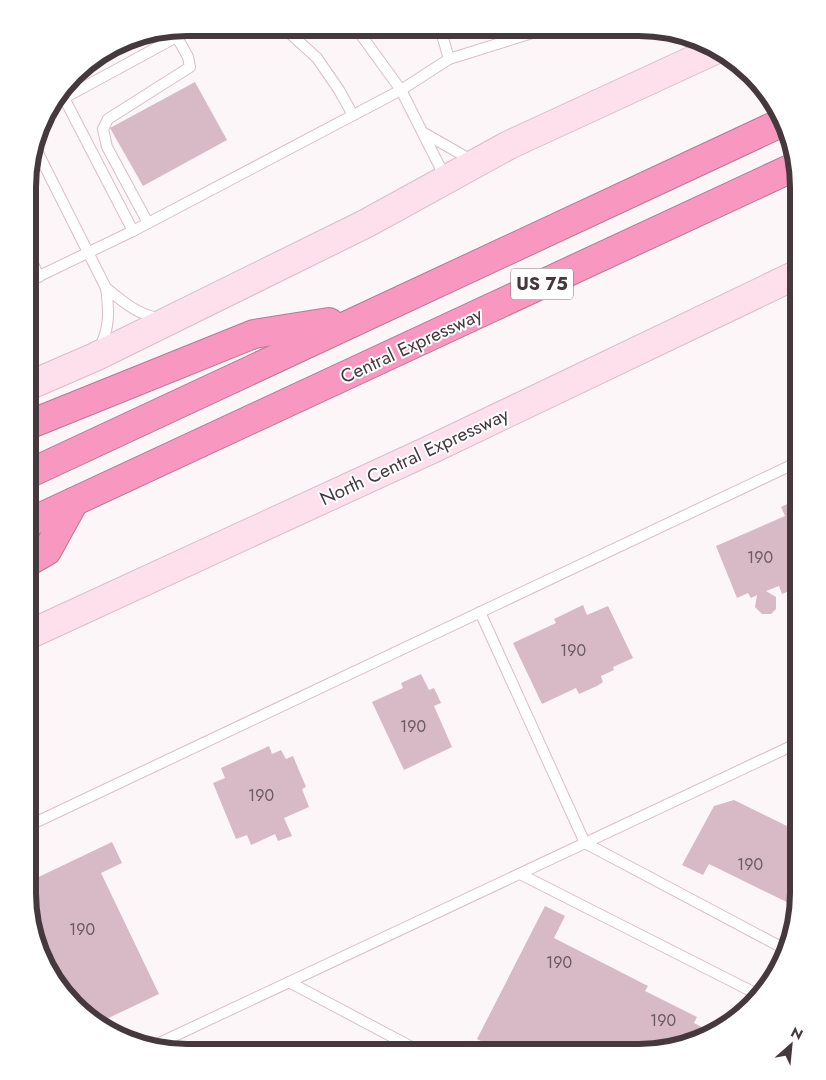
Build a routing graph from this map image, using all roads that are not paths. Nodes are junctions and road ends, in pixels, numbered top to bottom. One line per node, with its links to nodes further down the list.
1 (442, 36): 8 (lane)
2 (522, 36): 8 (lane)
3 (178, 37): 19 (lane)
4 (294, 37): 12 (lane)
5 (362, 37): 9 (lane)
6 (167, 38): 10 (lane)
7 (708, 53): 16 (main road)
8 (449, 59): 9 (lane)
9 (401, 90): 12 (lane); 14 (lane)
10 (71, 91)
11 (64, 100): 20 (lane)
12 (353, 115): 19 (lane)
13 (776, 125): 25 (highway, US 75)
14 (424, 133): 16 (lane); 18 (lane)
15 (40, 156): 21 (lane)
16 (475, 163): 18 (main road)
17 (788, 170): 32 (highway, Central Expressway / US 75)
18 (446, 179): 26 (main road)
19 (148, 223): 20 (lane)
20 (134, 231): 21 (lane)
21 (89, 254): 22 (lane); 24 (lane)
22 (36, 278)
23 (790, 278): 36 (main road, North Central Expressway)
24 (106, 288): 26 (lane); 27 (lane)
25 (363, 316): 29 (highway); 31 (highway, US 75)
26 (171, 320): 27 (main road)
27 (95, 357): 28 (main road)
28 (36, 383)
29 (36, 423)
30 (790, 466): 35 (lane)
31 (36, 470)
32 (74, 502): 33 (highway, Central Expressway / US 75); 34 (highway)
33 (36, 519)
34 (36, 557)
35 (480, 612): 38 (lane); 39 (lane)
36 (36, 631)
37 (789, 747): 39 (lane)
38 (36, 822)
39 (585, 844): 40 (lane); 41 (lane)
40 (520, 874): 42 (lane); 43 (lane)
41 (780, 946)
42 (289, 982): 44 (lane); 45 (lane)
43 (752, 992)
44 (163, 1041)
45 (406, 1044)

